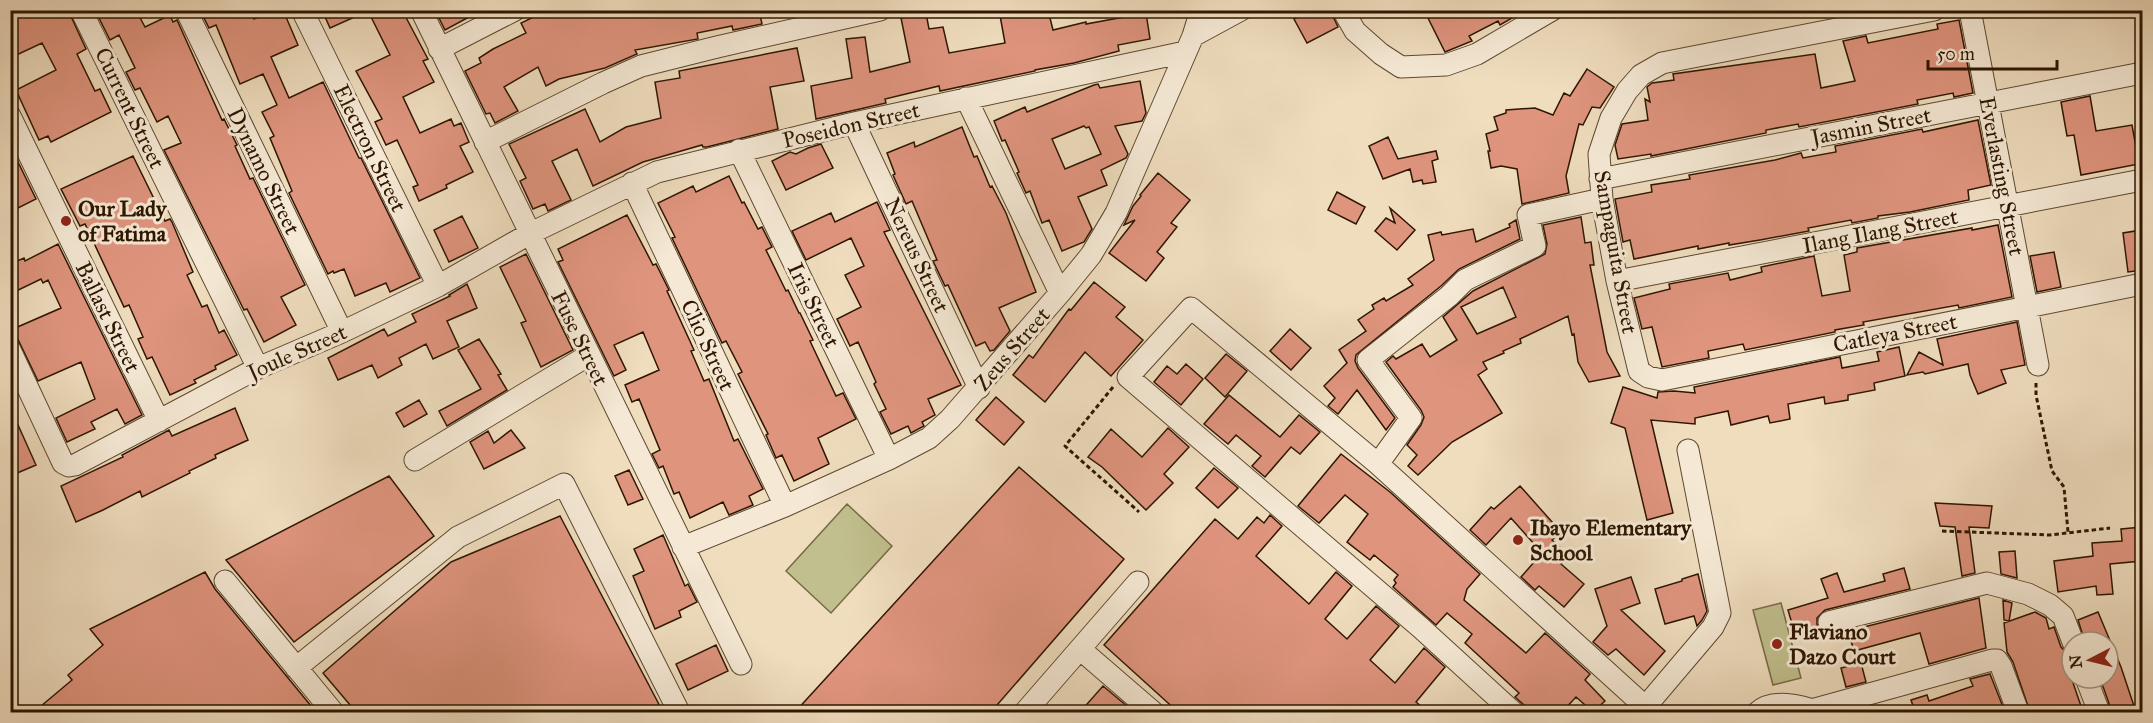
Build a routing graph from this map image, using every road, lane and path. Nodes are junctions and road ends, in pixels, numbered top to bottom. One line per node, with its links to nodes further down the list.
1 (81, 10): 36 (street, Current Street)
2 (186, 10): 32 (street, Dynamo Street)
3 (302, 10): 29 (street, Electron Street)
4 (421, 10): 14 (street, Fuse Street)
5 (515, 10): 14 (street)
6 (880, 10): 20 (street)
7 (1201, 10): 13 (street, Zeus Street)
8 (1241, 10): 13 (street, Poseidon Street)
9 (1343, 10): 10 (street)
10 (1552, 10)
11 (1935, 10): 24 (street, Sampaguita Street)
12 (1971, 10): 17 (street, Everlasting Street)
13 (1189, 44): 16 (street, Poseidon Street); 30 (street, Zeus Street)
14 (439, 49): 20 (street, Fuse Street)
15 (2142, 73): 17 (street, Jasmin Street)
16 (966, 98): 19 (street, Poseidon Street); 30 (street)
17 (1988, 104): 24 (street, Jasmin Street); 25 (street, Everlasting Street)
18 (10, 116): 40 (street, Ballast Street)
19 (854, 123): 21 (street, Poseidon Street); 39 (street, Nereus Street)
20 (485, 142): 26 (street, Fuse Street)
21 (738, 150): 23 (street, Poseidon Street); 42 (street, Iris Street)
22 (2142, 180): 25 (street, Ilang Ilang Street)
23 (632, 183): 26 (street, Poseidon Street); 45 (street, Clio Street)
24 (1601, 189): 27 (street, Sampaguita Street); 44 (street, Jasmin Street)
25 (2007, 206): 27 (street, Ilang Ilang Street); 31 (street, Everlasting Street)
26 (530, 234): 29 (street, Joule Street); 34 (street, Fuse Street)
27 (1617, 281): 38 (street, Sampaguita Street)
28 (2142, 284): 31 (street, Catleya Street)
29 (438, 286): 32 (street, Joule Street)
30 (1060, 293): 39 (street, Zeus Street)
31 (2027, 307): 35 (street, Everlasting Street); 38 (street, Catleya Street)
32 (342, 332): 36 (street, Joule Street)
33 (10, 350): 40 (street, Joule Street)
34 (589, 356): 43 (street); 50 (street, Fuse Street)
35 (2038, 365): 49 (path)
36 (258, 368): 40 (street, Joule Street)
37 (1128, 377): 44 (street); 46 (path); 65 (street)
38 (1648, 377)
39 (979, 388): 42 (street, Zeus Street)
40 (159, 421)
41 (1688, 450): 59 (street)
42 (889, 459): 45 (street, Zeus Street)
43 (415, 460)
44 (1378, 464): 59 (street)
45 (785, 506): 50 (street, Zeus Street)
46 (1139, 513)
47 (2110, 528): 49 (path)
48 (1942, 531): 49 (path)
49 (2068, 532)
50 (683, 547): 56 (street, Fuse Street)
51 (225, 581): 57 (street)
52 (1138, 582): 55 (street)
53 (1829, 622): 54 (street)
54 (2068, 630)
55 (1080, 650): 63 (street); 64 (street)
56 (741, 664)
57 (296, 668): 61 (street); 62 (street)
58 (2091, 690): 68 (street)
59 (1645, 711)
60 (1814, 711): 66 (street); 67 (street)
61 (333, 712)
62 (679, 712)
63 (1025, 712)
64 (1153, 712)
65 (1513, 712)
66 (1758, 712)
67 (2018, 712)
68 (2099, 712)

